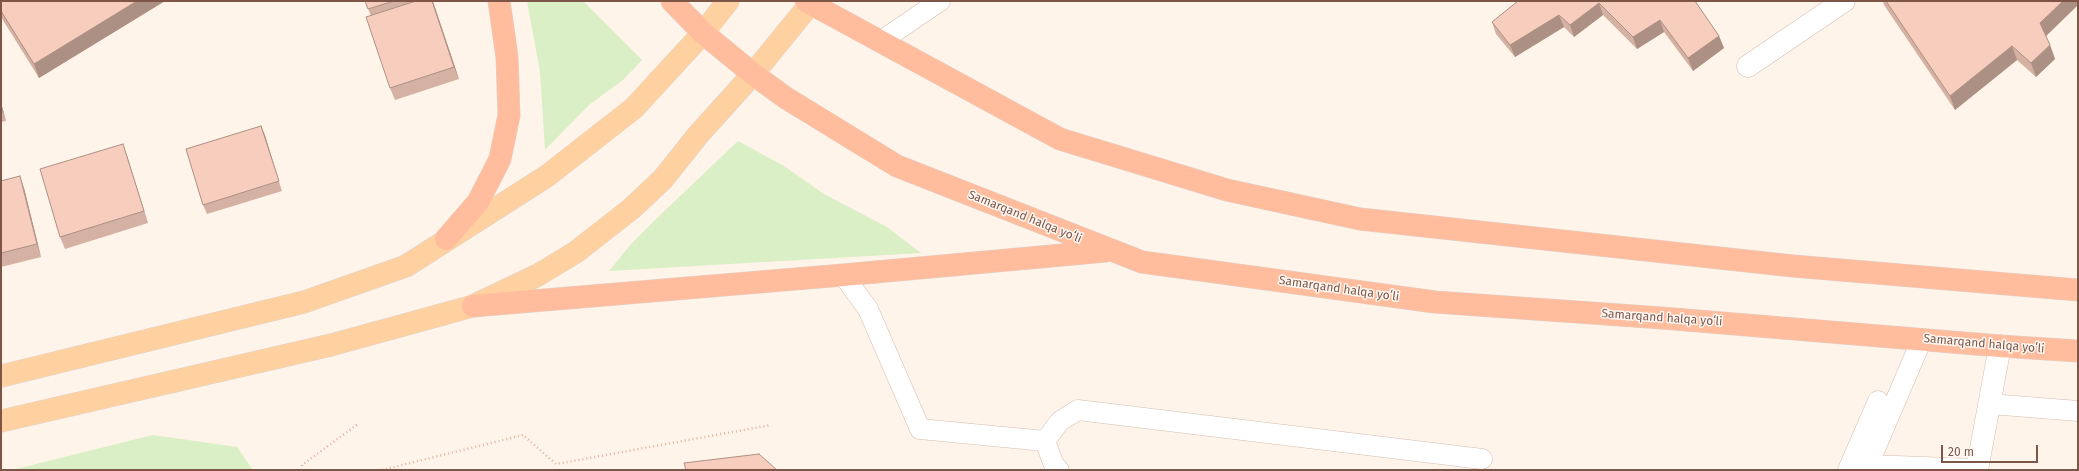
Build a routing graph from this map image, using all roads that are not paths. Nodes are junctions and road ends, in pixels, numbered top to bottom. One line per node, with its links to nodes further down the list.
1 (499, 1): 11 (highway)
2 (672, 1): 7 (highway, Samarqand halqa yoʻli)
3 (728, 1): 7 (main road)
4 (940, 1): 8 (lane)
5 (1844, 1): 9 (street)
6 (808, 3): 8 (highway); 10 (main road)
7 (702, 33): 10 (highway, Samarqand halqa yoʻli); 11 (main road)
8 (881, 41): 14 (highway)
9 (1748, 66)
10 (754, 74): 12 (highway, Samarqand halqa yoʻli); 15 (main road)
11 (446, 239): 19 (main road)
12 (1110, 251): 13 (highway); 16 (highway, Samarqand halqa yoʻli)
13 (843, 275): 15 (highway); 24 (lane)
14 (2078, 290)
15 (473, 306): 23 (main road)
16 (1922, 339): 17 (highway, Samarqand halqa yoʻli); 26 (lane)
17 (2000, 346): 18 (highway, Samarqand halqa yoʻli); 21 (street)
18 (2078, 351)
19 (1, 376)
20 (1878, 401): 28 (lane)
21 (1990, 404): 22 (lane); 29 (street)
22 (2078, 411)
23 (1, 421)
24 (1045, 441): 25 (lane); 27 (lane)
25 (1482, 459)
26 (1867, 468): 29 (lane)
27 (1059, 470)
28 (1848, 470)
29 (1977, 470)

